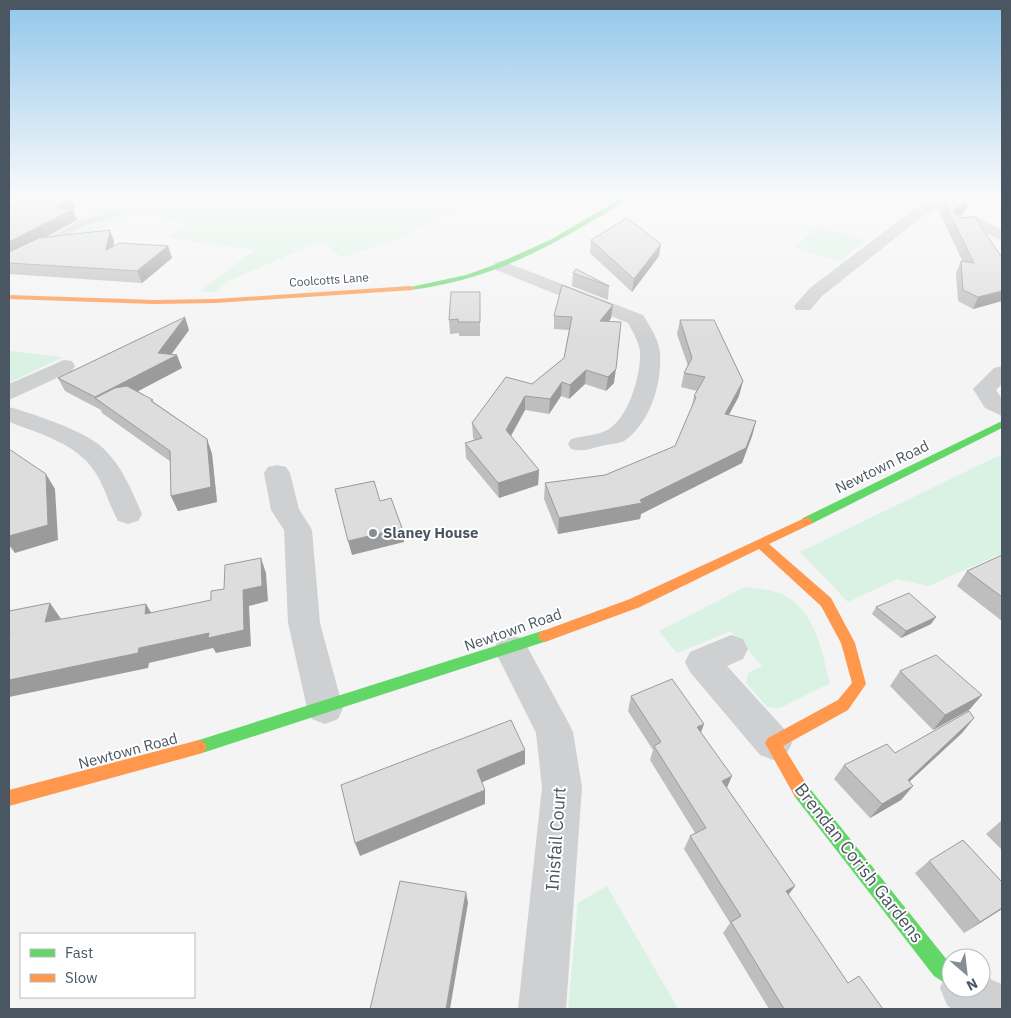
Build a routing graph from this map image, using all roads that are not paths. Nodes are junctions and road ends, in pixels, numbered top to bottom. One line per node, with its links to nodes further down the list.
1 (45, 244): 4 (lane)
2 (547, 244): 5 (street, Coolcotts Lane)
3 (879, 244): 7 (street)
4 (9, 263)
5 (502, 266): 6 (street, Coolcotts Lane); 14 (street)
6 (9, 297)
7 (803, 306)
8 (64, 366): 10 (street)
9 (1002, 373): 11 (street)
10 (9, 393)
11 (1002, 409)
12 (9, 414): 16 (street)
13 (1002, 424): 17 (street, Newtown Road)
14 (580, 444)
15 (277, 473): 20 (street)
16 (128, 514)
17 (761, 544): 18 (street, Newtown Road); 21 (street)
18 (510, 649): 20 (street, Newtown Road); 26 (street, Inisfail Court)
19 (732, 649): 21 (street, Brendan Corish Gardens)
20 (325, 708): 22 (street, Newtown Road)
21 (773, 743): 23 (street, Brendan Corish Gardens)
22 (9, 798)
23 (941, 969)
24 (976, 998): 25 (street)
25 (1002, 1008)
26 (542, 1009)

